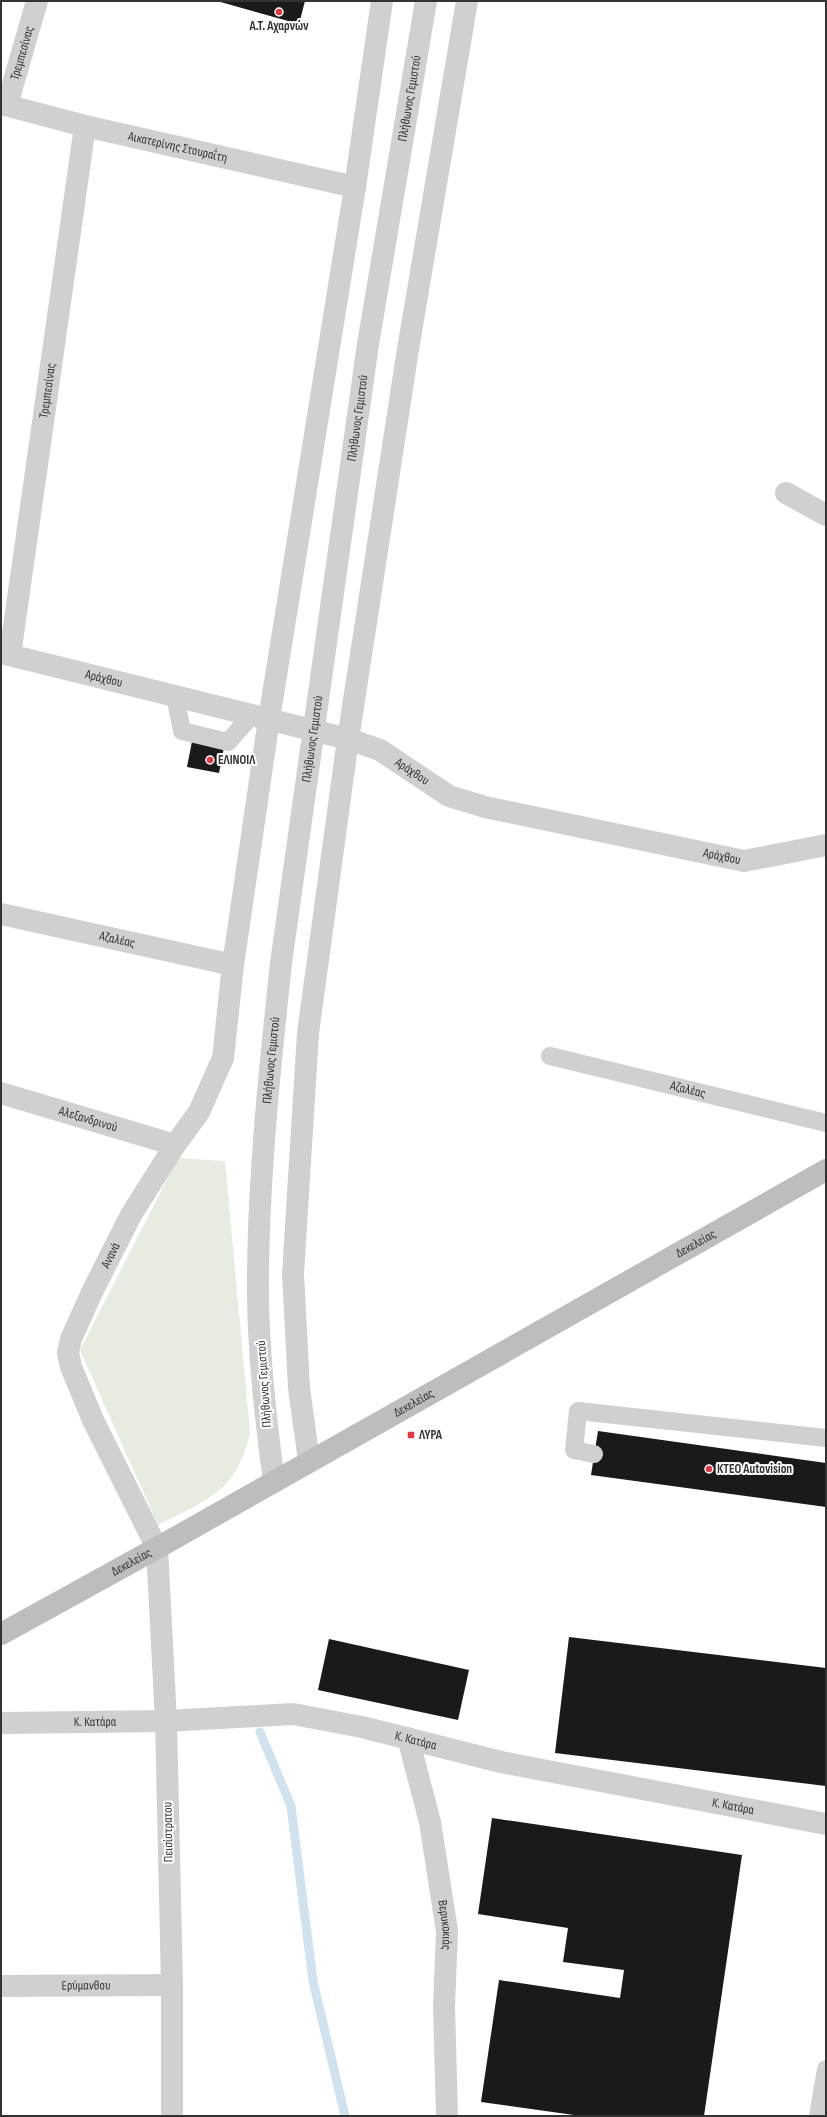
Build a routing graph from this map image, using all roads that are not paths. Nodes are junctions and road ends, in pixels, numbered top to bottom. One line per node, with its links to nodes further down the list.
1 (37, 1): 5 (street, Τρεμπεσίνας)
2 (382, 1): 7 (street)
3 (426, 1): 13 (street, Πλήθωνος Γεμιστού)
4 (467, 1): 14 (street)
5 (4, 104): 6 (street, Αικατερίνης Στουραΐτη)
6 (85, 126): 7 (street, Αικατερίνης Στουραΐτη); 10 (street, Τρεμπεσίνας)
7 (355, 187): 12 (street)
8 (786, 493): 9 (street)
9 (826, 515)
10 (6, 654): 11 (street, Αράχθου)
11 (175, 696): 12 (street, Αράχθου); 12 (lane)
12 (261, 717): 13 (street, Αράχθου); 17 (street)
13 (314, 730): 14 (street, Αράχθου); 26 (street, Πλήθωνος Γεμιστού)
14 (348, 739): 15 (street, Αράχθου); 25 (street)
15 (826, 845)
16 (1, 914): 17 (street, Αζαλέας)
17 (232, 965): 21 (street, Ανανά)
18 (550, 1056): 20 (lane, Αζαλέας)
19 (1, 1093): 21 (street, Αλεξανδρινού)
20 (826, 1123)
21 (175, 1144): 27 (street, Ανανά)
22 (826, 1170): 25 (main road, Δεκελείας)
23 (826, 1438): 24 (lane)
24 (594, 1454)
25 (309, 1461): 26 (main road, Δεκελείας)
26 (274, 1482): 27 (main road, Δεκελείας)
27 (157, 1548): 28 (main road, Δεκελείας); 29 (street, Πεισίστρατου)
28 (1, 1634)
29 (166, 1721): 30 (street, Κ. Κατάρα); 31 (street, Κ. Κατάρα); 33 (street, Πεισίστρατου)
30 (1, 1724)
31 (408, 1738): 32 (street, Κ. Κατάρα); 37 (street, Βερυκοκιάς)
32 (826, 1824)
33 (172, 1985): 34 (street, Ερύμανθου); 36 (street, Πεισίστρατου)
34 (1, 1986)
35 (826, 2069): 38 (lane)
36 (172, 2116)
37 (447, 2116)
38 (818, 2116)

